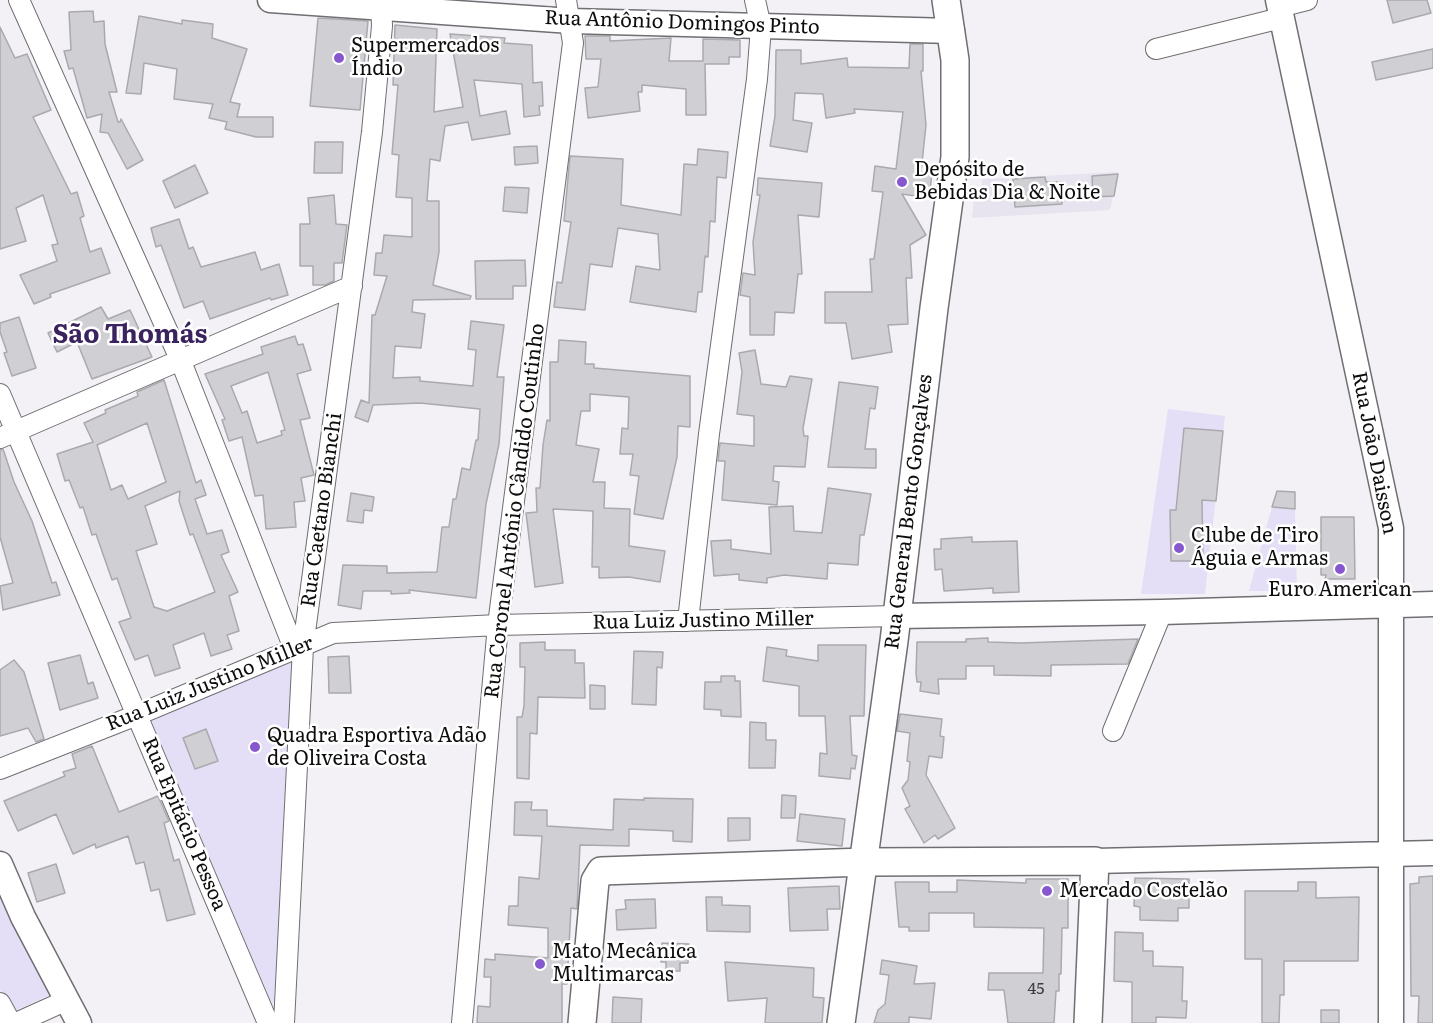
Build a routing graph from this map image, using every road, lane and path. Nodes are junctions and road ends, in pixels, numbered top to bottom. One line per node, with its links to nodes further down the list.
1 (19, 0): 13 (street)
2 (270, 0): 6 (street, Rua Antônio Domingos Pinto)
3 (755, 0): 9 (street)
4 (946, 0): 10 (main road, Rua General Bento Gonçalves)
5 (1307, 0): 7 (street)
6 (381, 3): 8 (street, Rua Antônio Domingos Pinto); 12 (street, Rua Caetano Bianchi)
7 (1279, 8): 11 (street); 16 (street, Rua João Daisson)
8 (569, 10): 9 (street, Rua Antônio Domingos Pinto); 21 (street, Rua Coronel Antônio Cândido Coutinho)
9 (761, 27): 10 (street, Rua Antônio Domingos Pinto); 20 (street)
10 (952, 31): 19 (main road, Rua General Bento Gonçalves)
11 (1156, 49)
12 (352, 286): 13 (street); 22 (street, Rua Caetano Bianchi)
13 (180, 359): 15 (street); 22 (street)
14 (0, 394): 15 (street, Rua Epitácio Pessoa)
15 (9, 435): 23 (street, Rua Epitácio Pessoa)
16 (1392, 604): 17 (street, Rua Luiz Justino Miller); 18 (street, Rua Luiz Justino Miller); 27 (street, Rua João Daisson)
17 (1433, 604)
18 (1162, 612): 19 (street, Rua Luiz Justino Miller); 24 (street)
19 (897, 616): 20 (street, Rua Luiz Justino Miller); 29 (main road, Rua General Bento Gonçalves)
20 (688, 621): 21 (street, Rua Luiz Justino Miller)
21 (498, 626): 22 (street, Rua Luiz Justino Miller); 37 (street, Rua Coronel Antônio Cândido Coutinho)
22 (299, 649): 23 (street, Rua Luiz Justino Miller); 36 (street, Rua Caetano Bianchi)
23 (137, 715): 25 (street, Rua Luiz Justino Miller); 35 (street, Rua Epitácio Pessoa)
24 (1113, 731)
25 (0, 769)
26 (1433, 853): 27 (street)
27 (1392, 854): 28 (street); 41 (street, Rua João Daisson)
28 (1095, 861): 29 (main road); 40 (main road)
29 (864, 862): 38 (main road); 39 (main road, Rua General Bento Gonçalves)
30 (0, 864): 31 (street)
31 (65, 1000): 33 (street); 34 (street)
32 (0, 1003): 33 (street)
33 (13, 1023)
34 (79, 1023)
35 (268, 1023)
36 (284, 1023)
37 (462, 1023)
38 (582, 1023)
39 (842, 1023)
40 (1088, 1023)
41 (1391, 1023)

